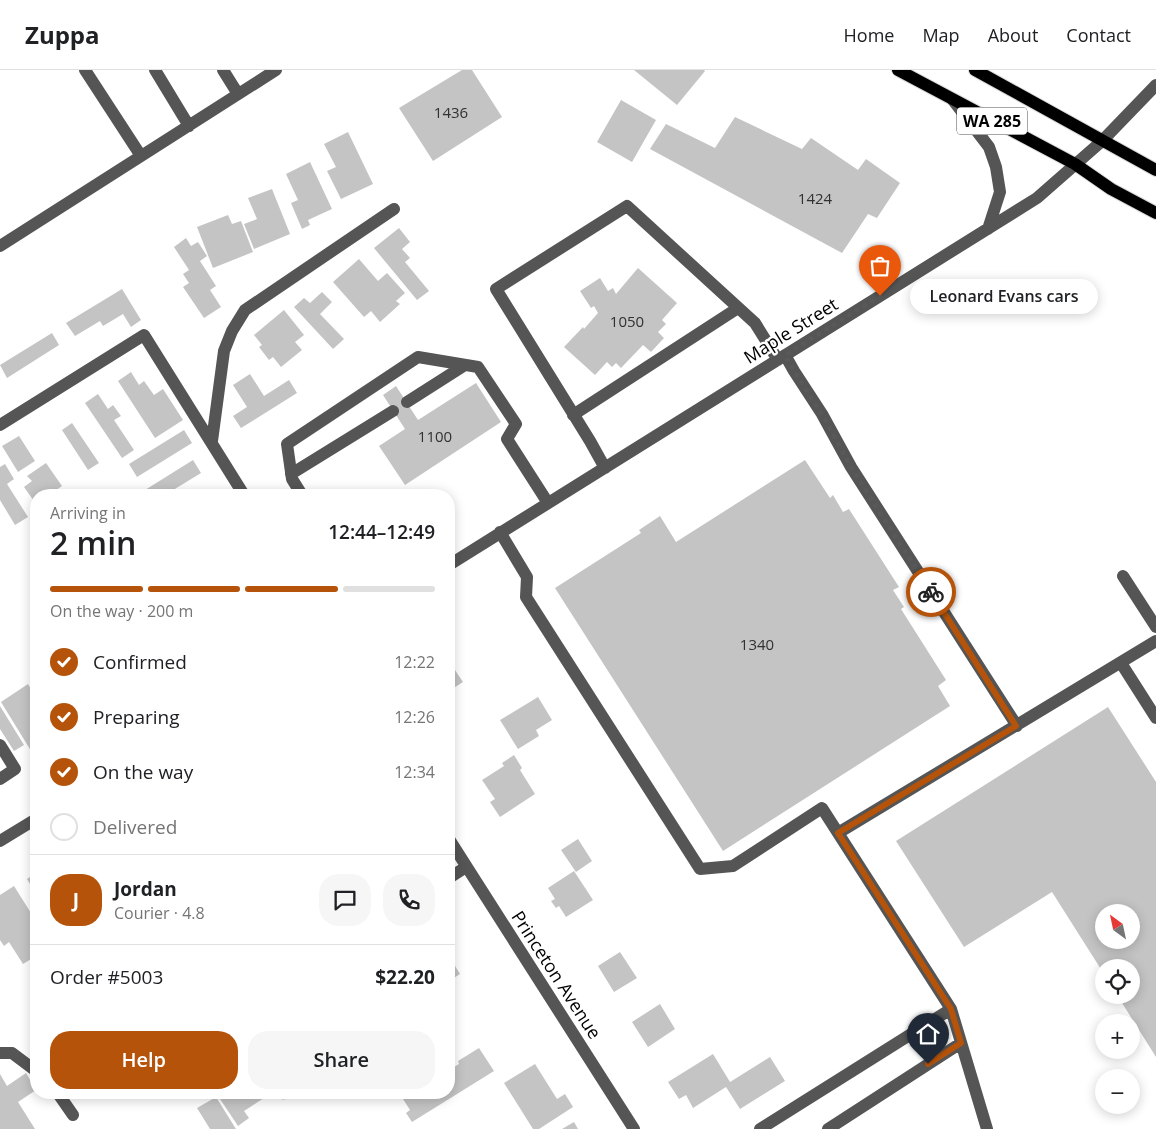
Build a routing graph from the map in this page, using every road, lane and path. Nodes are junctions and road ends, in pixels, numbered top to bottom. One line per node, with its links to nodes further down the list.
1 (86, 70): 12 (street)
2 (155, 70): 10 (street)
3 (223, 70): 8 (street)
4 (276, 70): 8 (street)
5 (898, 70): 9 (main road, WA 285)
6 (975, 70): 11 (main road, WA 285)
7 (1156, 85): 11 (street, Maple Street)
8 (238, 94): 10 (street)
9 (953, 100): 13 (main road, WA 285); 17 (street, WA 285)
10 (189, 126): 12 (street)
11 (1102, 141): 13 (street, Maple Street); 14 (main road, WA 285)
12 (141, 156): 18 (street)
13 (1075, 164): 16 (main road, WA 285); 17 (street, Maple Street)
14 (1156, 170)
15 (394, 209): 26 (street)
16 (1156, 212)
17 (988, 229): 20 (street, Maple Street)
18 (0, 246)
19 (738, 308): 20 (street); 24 (street); 24 (street)
20 (782, 358): 27 (street, Maple Street); 39 (street)
21 (465, 364): 22 (street); 28 (street); 31 (street)
22 (407, 402)
23 (393, 411): 28 (street)
24 (573, 415): 27 (street)
25 (0, 425): 26 (street)
26 (212, 441): 29 (street)
27 (605, 468): 31 (street, Maple Street)
28 (291, 474): 30 (street)
29 (240, 489)
30 (298, 489)
31 (548, 503): 32 (street, Maple Street)
32 (500, 532): 33 (street, Maple Street); 43 (street)
33 (455, 561)
34 (1123, 576): 35 (street)
35 (1156, 627)
36 (1156, 641): 37 (street)
37 (1121, 663): 38 (street); 39 (street)
38 (1156, 718)
39 (1016, 726): 43 (street)
40 (0, 746): 41 (street)
41 (0, 779)
42 (30, 823): 44 (street)
43 (838, 833): 48 (street)
44 (0, 841)
45 (455, 849): 46 (street, Princeton Avenue)
46 (466, 867): 47 (street); 54 (street, Princeton Avenue)
47 (455, 874)
48 (951, 1009): 49 (street); 55 (street)
49 (961, 1043): 56 (street); 57 (street)
50 (0, 1053): 51 (street)
51 (30, 1066)
52 (62, 1099): 53 (street)
53 (73, 1115)
54 (634, 1129)
55 (760, 1129)
56 (828, 1129)
57 (987, 1129)

